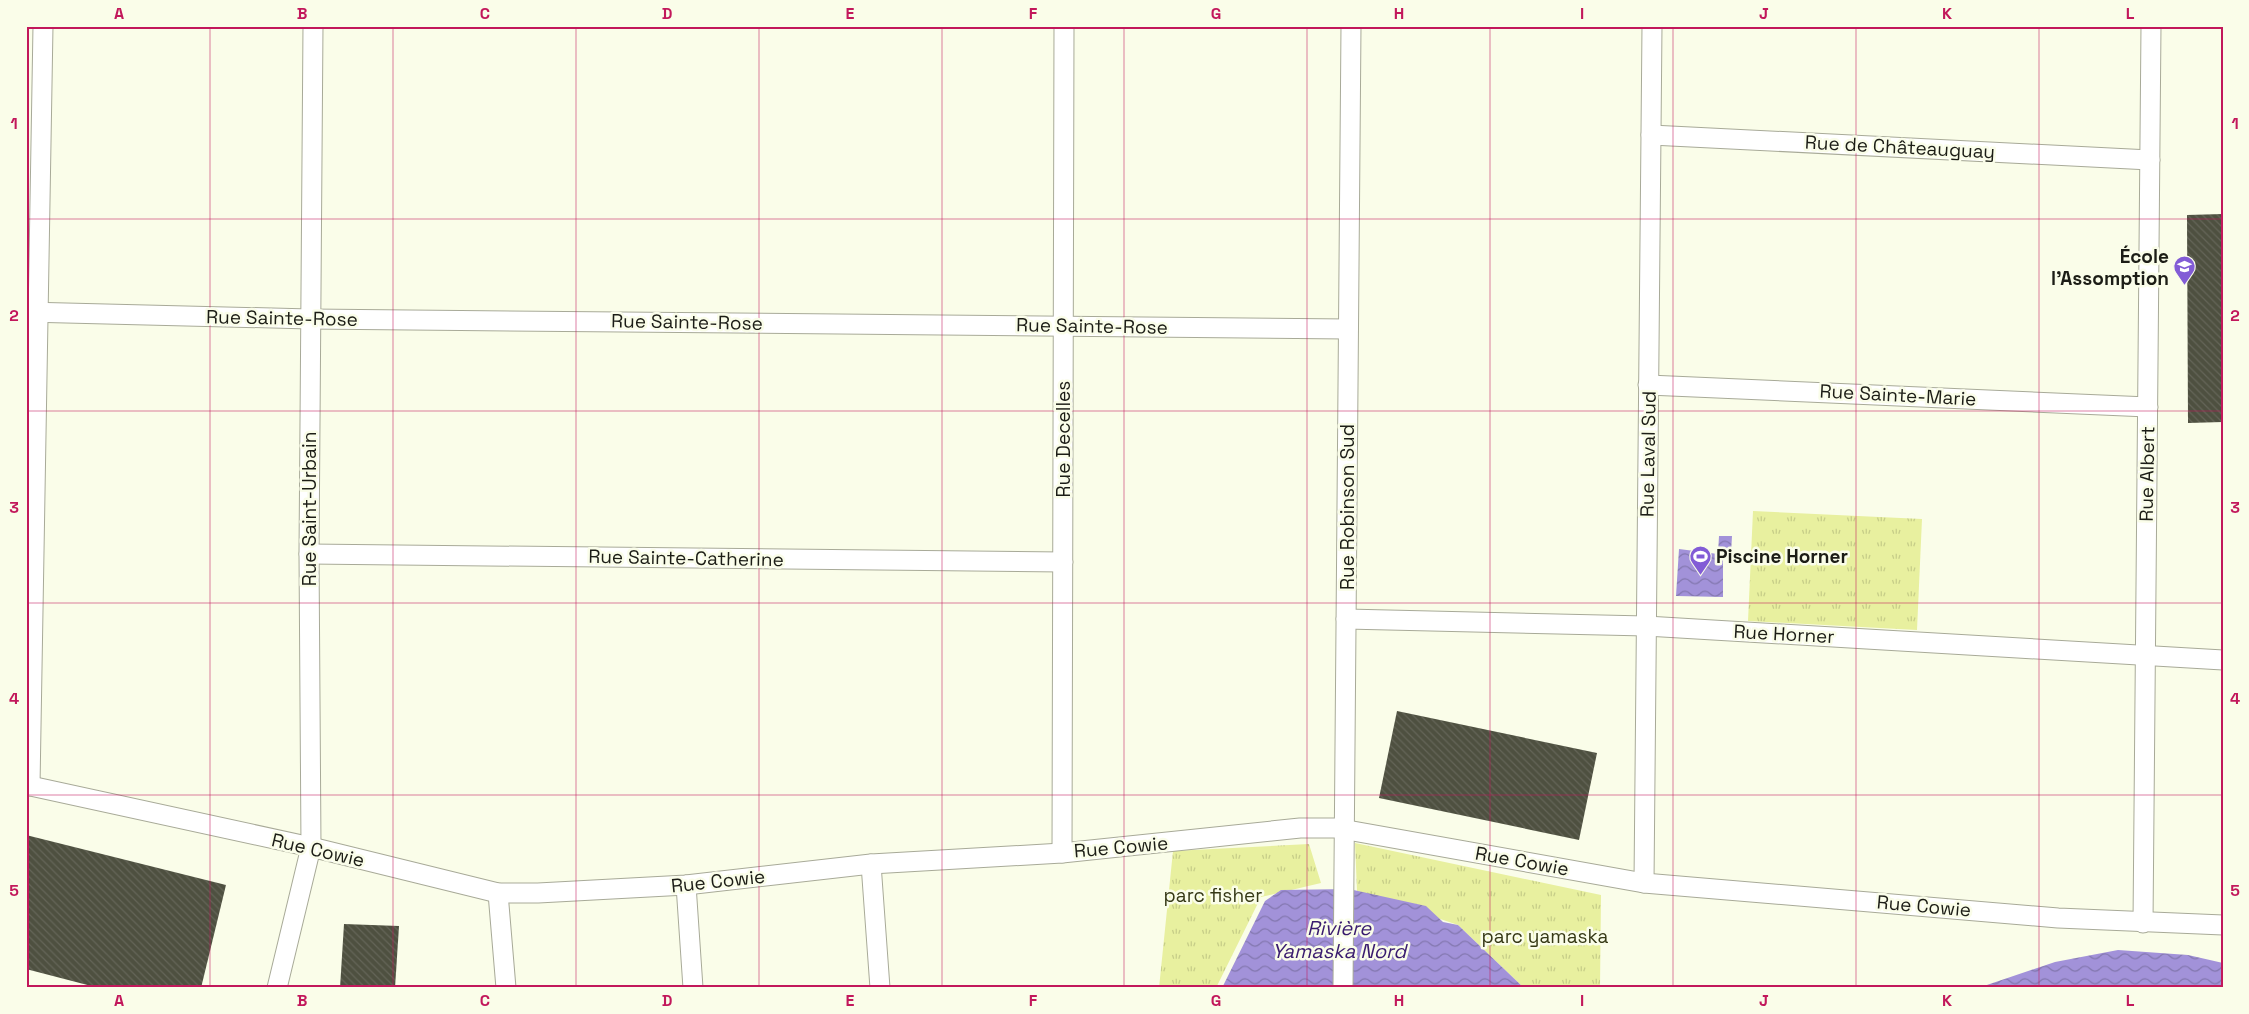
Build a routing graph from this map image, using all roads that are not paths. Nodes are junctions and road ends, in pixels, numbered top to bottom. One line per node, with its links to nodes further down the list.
1 (43, 26): 9 (street)
2 (313, 26): 10 (street, Rue Saint-Urbain)
3 (1064, 26): 11 (street, Rue Decelles)
4 (1351, 26): 12 (street, Rue Robinson Sud)
5 (1652, 26): 7 (street, Rue Laval Sud)
6 (2152, 26): 8 (street, Rue Albert)
7 (1651, 135): 8 (street, Rue de Châteauguay); 13 (street, Rue Laval Sud)
8 (2150, 160): 14 (street, Rue Albert)
9 (32, 313): 10 (street, Rue Sainte-Rose); 21 (street)
10 (310, 318): 11 (street, Rue Sainte-Rose); 15 (street, Rue Saint-Urbain)
11 (1063, 326): 12 (street, Rue Sainte-Rose); 16 (street, Rue Decelles)
12 (1348, 329): 17 (street, Rue Robinson Sud)
13 (1648, 385): 14 (street, Rue Sainte-Marie); 18 (street, Rue Laval Sud)
14 (2148, 407): 19 (street, Rue Albert)
15 (308, 554): 16 (street, Rue Sainte-Catherine); 23 (street, Rue Saint-Urbain)
16 (1063, 562): 24 (street, Rue Decelles)
17 (1346, 619): 18 (street, Rue Horner); 22 (street, Rue Robinson Sud)
18 (1646, 626): 19 (street, Rue Horner); 26 (street, Rue Laval Sud)
19 (2145, 654): 20 (street, Rue Horner); 29 (street, Rue Albert)
20 (2223, 660)
21 (28, 786): 23 (street, Rue Cowie)
22 (1344, 839): 24 (street, Rue Cowie); 26 (street, Rue Cowie); 35 (street, Rue Robinson Sud)
23 (310, 848): 28 (street, Rue Cowie); 31 (street, Rue Saint-Urbain)
24 (1062, 852): 25 (street, Rue Cowie)
25 (871, 864): 27 (street, Rue Cowie); 34 (street)
26 (1644, 883): 29 (street, Rue Cowie)
27 (686, 885): 28 (street, Rue Cowie); 33 (street)
28 (498, 892): 32 (street)
29 (2142, 922): 30 (street, Rue Cowie)
30 (2223, 924)
31 (277, 988)
32 (506, 988)
33 (693, 988)
34 (880, 988)
35 (1343, 988)

